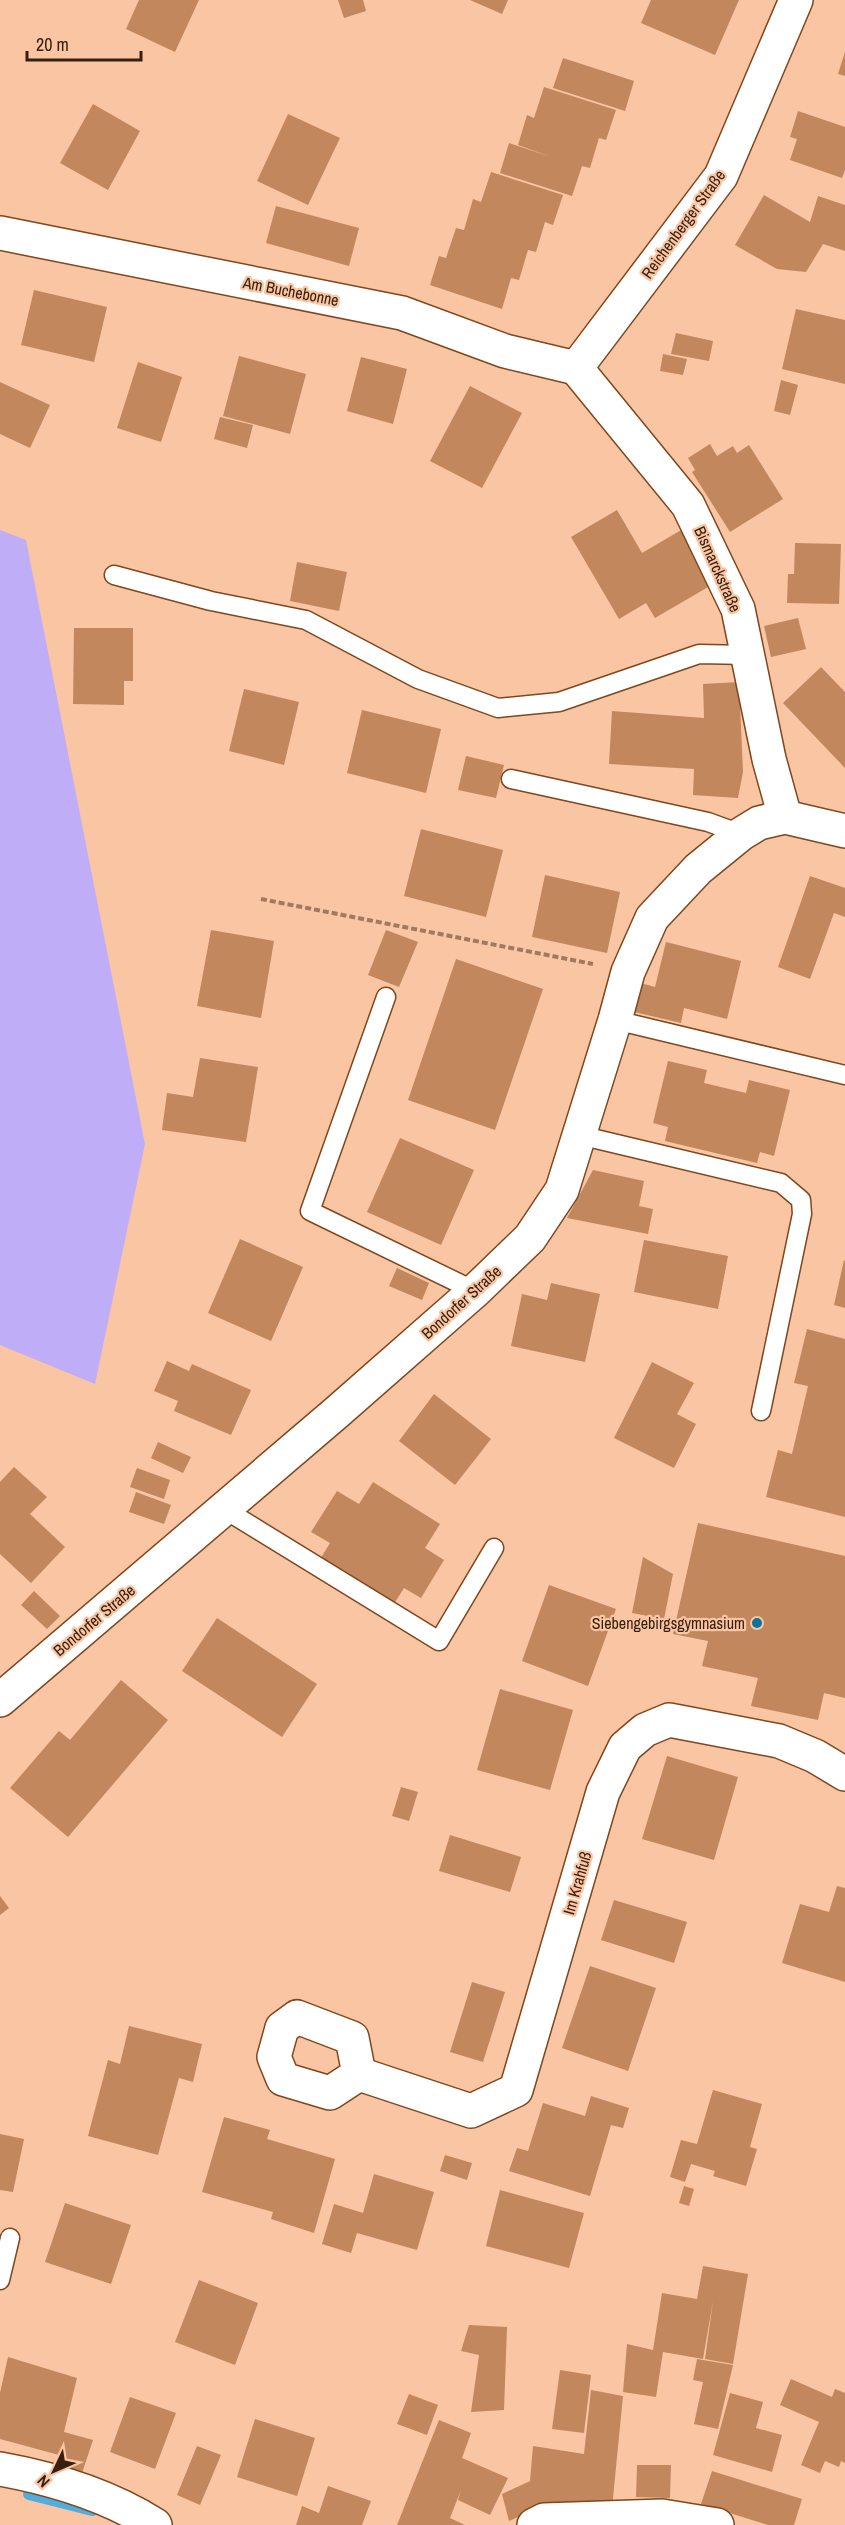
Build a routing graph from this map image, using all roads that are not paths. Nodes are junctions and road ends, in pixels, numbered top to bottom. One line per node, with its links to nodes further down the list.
1 (796, 0): 3 (street, Reichenberger Straße)
2 (0, 233): 3 (street, Am Buchebonne)
3 (576, 368): 5 (street, Bismarckstraße)
4 (114, 574): 5 (lane)
5 (748, 655): 7 (street, Bismarckstraße)
6 (511, 779): 9 (lane)
7 (785, 817): 8 (street); 9 (street, Bondorfer Straße)
8 (845, 831)
9 (741, 834): 11 (street, Bondorfer Straße)
10 (386, 997): 14 (lane)
11 (615, 1020): 12 (lane); 13 (street, Bondorfer Straße)
12 (845, 1075)
13 (579, 1135): 14 (street, Bondorfer Straße); 15 (lane)
14 (475, 1291): 16 (street, Bondorfer Straße)
15 (760, 1411)
16 (224, 1509): 17 (lane); 18 (street, Bondorfer Straße)
17 (494, 1548)
18 (0, 1700)
19 (845, 1774): 20 (street, Im Krahfuß)
20 (359, 2074)
21 (10, 2238): 22 (lane)
22 (0, 2280)
23 (0, 2469): 24 (street)
24 (155, 2525)
25 (534, 2525): 26 (street)
26 (717, 2525)

